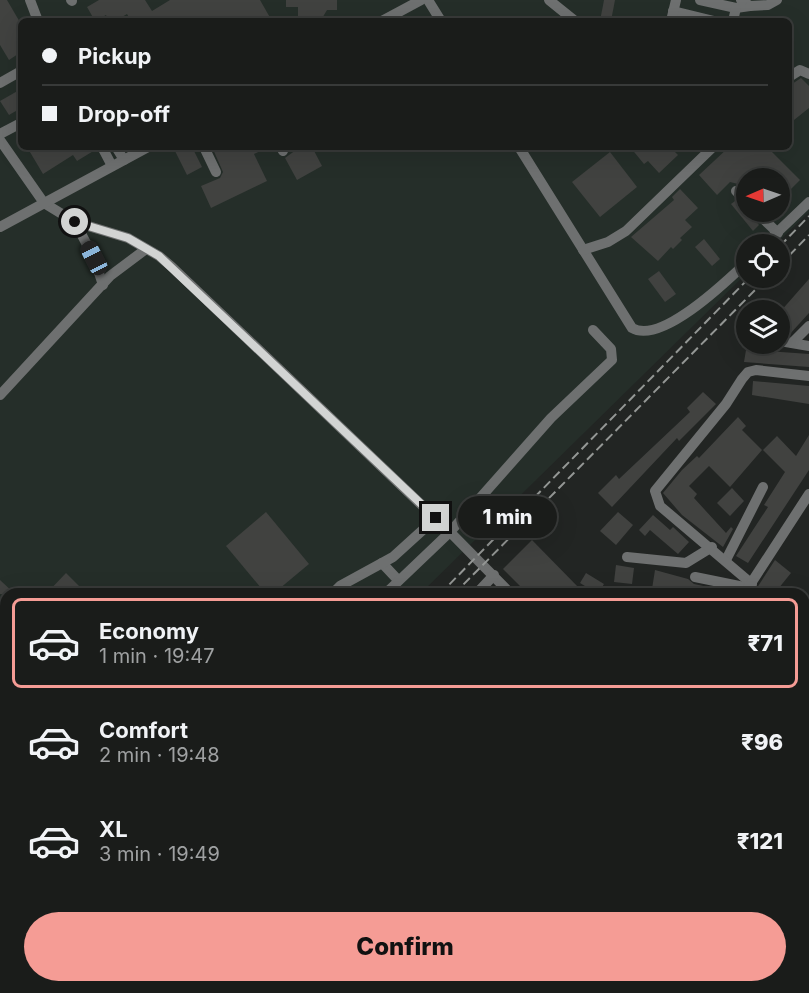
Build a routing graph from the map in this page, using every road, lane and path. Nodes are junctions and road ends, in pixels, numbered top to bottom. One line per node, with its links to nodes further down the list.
1 (30, 0): 9 (street)
2 (421, 0): 10 (street)
3 (428, 0): 11 (street)
4 (549, 0): 12 (street)
5 (700, 0): 7 (street)
6 (777, 0): 7 (street)
7 (742, 5)
8 (673, 11): 13 (street)
9 (37, 18)
10 (388, 18)
11 (439, 18)
12 (571, 18)
13 (702, 18)
14 (806, 69): 16 (street)
15 (18, 73): 17 (street)
16 (792, 76)
17 (0, 83)
18 (18, 125): 19 (street)
19 (0, 134)
20 (0, 140): 31 (street)
21 (104, 150): 28 (street)
22 (118, 150): 27 (street)
23 (142, 150): 27 (street)
24 (205, 150): 29 (street)
25 (525, 150): 37 (street)
26 (709, 150): 37 (street)
27 (124, 160): 28 (street)
28 (112, 166): 31 (street)
29 (216, 172)
30 (809, 202): 35 (street)
31 (44, 203): 32 (street); 34 (street)
32 (75, 222): 36 (street); 39 (street)
33 (766, 222): 35 (street)
34 (0, 227)
35 (778, 233)
36 (146, 249): 39 (street); 48 (street)
37 (583, 250): 38 (street)
38 (736, 272)
39 (103, 285): 45 (street)
40 (809, 326): 42 (street)
41 (593, 330): 49 (street)
42 (792, 343): 43 (street)
43 (809, 346)
44 (809, 376): 50 (street)
45 (0, 394)
46 (763, 487): 52 (street)
47 (809, 494): 63 (street)
48 (436, 518): 49 (street); 53 (street)
49 (450, 532): 54 (street); 56 (street)
50 (711, 547): 51 (street); 52 (street)
51 (627, 557)
52 (726, 560): 62 (street)
53 (382, 563): 56 (street); 57 (street)
54 (494, 575): 59 (street); 60 (street)
55 (695, 577): 61 (street)
56 (398, 580): 58 (street)
57 (338, 588)
58 (391, 588)
59 (482, 588)
60 (506, 588)
61 (744, 588)
62 (748, 588)
63 (750, 588)

